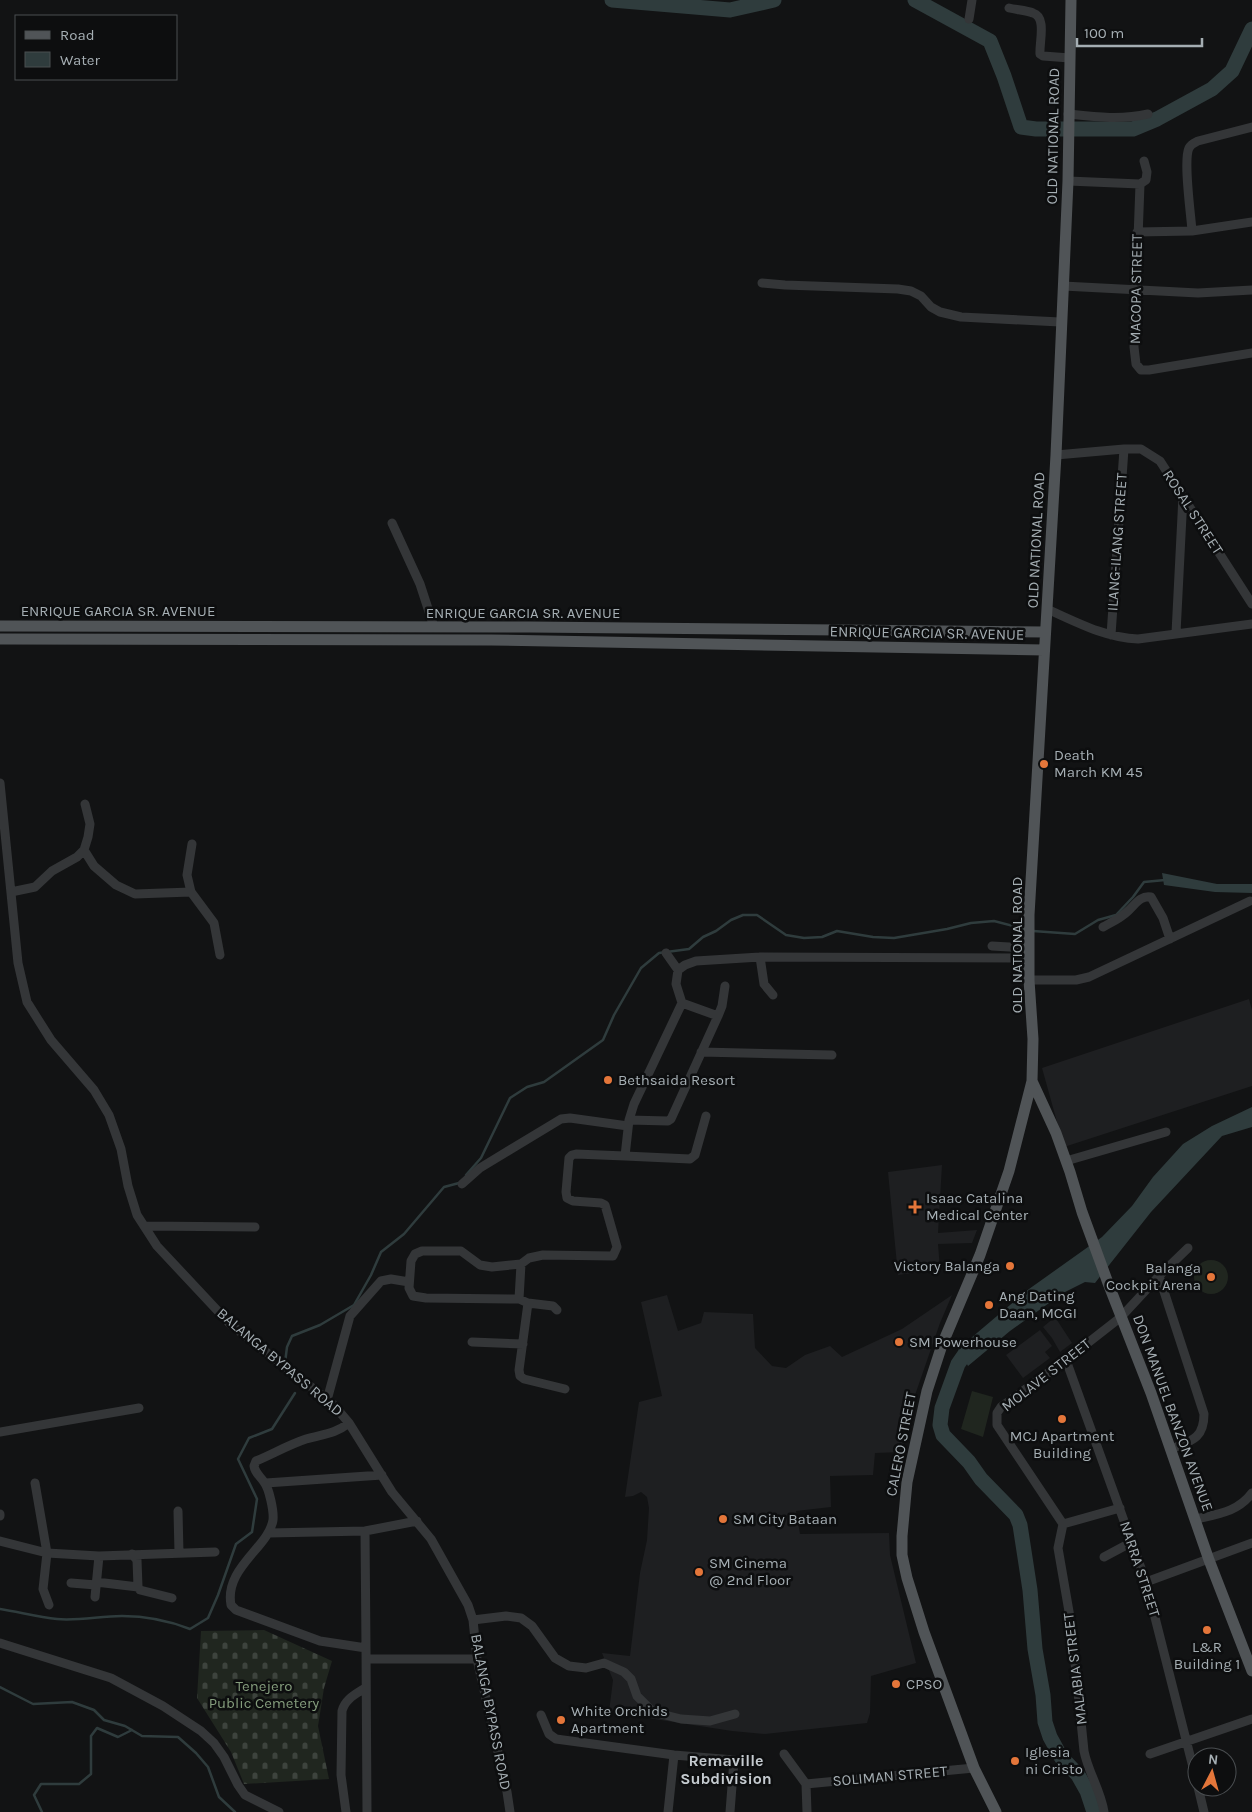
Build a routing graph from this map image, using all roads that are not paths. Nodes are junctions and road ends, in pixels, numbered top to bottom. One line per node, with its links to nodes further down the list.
1 (972, 0): 4 (street)
2 (1071, 0): 5 (main road, OLD NATIONAL ROAD)
3 (1009, 8): 5 (street)
4 (969, 19)
5 (1070, 58): 7 (main road, OLD NATIONAL ROAD)
6 (1148, 114): 7 (street)
7 (1068, 116): 10 (main road, OLD NATIONAL ROAD)
8 (1252, 127): 13 (street)
9 (1144, 161): 11 (street, MACOPA STREET)
10 (1068, 181): 11 (street); 16 (main road, OLD NATIONAL ROAD)
11 (1140, 184): 14 (street, MACOPA STREET)
12 (1252, 222): 13 (street)
13 (1192, 231): 14 (street)
14 (1137, 232): 17 (street, MACOPA STREET)
15 (762, 283): 19 (street)
16 (1063, 286): 17 (street); 19 (main road, OLD NATIONAL ROAD)
17 (1135, 289): 18 (street); 20 (street, MACOPA STREET)
18 (1252, 290)
19 (1060, 322): 22 (main road, OLD NATIONAL ROAD)
20 (1251, 354)
21 (1124, 449): 22 (street, ROSAL STREET); 23 (street, ROSAL STREET); 33 (street, ILANG-ILANG STREET)
22 (1056, 455): 26 (main road, OLD NATIONAL ROAD)
23 (1183, 496): 25 (street, ROSAL STREET); 32 (street)
24 (392, 523): 29 (street)
25 (1252, 604)
26 (1047, 609): 31 (main road, OLD NATIONAL ROAD); 33 (street)
27 (1252, 624): 32 (street)
28 (0, 626): 29 (main road, ENRIQUE GARCIA SR. AVENUE)
29 (434, 627): 30 (main road, ENRIQUE GARCIA SR. AVENUE)
30 (490, 627): 31 (main road, ENRIQUE GARCIA SR. AVENUE); 35 (main road)
31 (1045, 632): 36 (main road, OLD NATIONAL ROAD)
32 (1176, 633): 33 (street)
33 (1111, 635)
34 (0, 639): 35 (main road, ENRIQUE GARCIA SR. AVENUE)
35 (491, 640): 36 (main road, ENRIQUE GARCIA SR. AVENUE)
36 (1044, 650): 48 (main road, OLD NATIONAL ROAD)
37 (0, 782): 39 (street, BALANGA BYPASS ROAD)
38 (85, 804): 41 (street)
39 (2, 813): 42 (street, BALANGA BYPASS ROAD)
40 (192, 844): 44 (street)
41 (84, 850): 43 (street); 44 (street)
42 (5, 876): 43 (street, BALANGA BYPASS ROAD)
43 (11, 892): 68 (street, BALANGA BYPASS ROAD)
44 (191, 892): 51 (street)
45 (1250, 901): 47 (street)
46 (1103, 927): 47 (street)
47 (1170, 939): 54 (street)
48 (1029, 942): 49 (street); 52 (street); 54 (main road, OLD NATIONAL ROAD)
49 (992, 946)
50 (666, 953): 53 (street)
51 (220, 955)
52 (760, 957): 53 (street); 56 (street)
53 (678, 970): 57 (street)
54 (1029, 980): 61 (main road, OLD NATIONAL ROAD)
55 (725, 986): 58 (street)
56 (773, 995)
57 (682, 1003): 58 (street); 63 (street)
58 (718, 1016): 59 (street)
59 (701, 1052): 60 (street); 63 (street)
60 (832, 1055)
61 (1032, 1081): 66 (main road, DON MANUEL BANZON AVENUE); 130 (main road, CALERO STREET)
62 (706, 1116): 65 (street)
63 (628, 1123): 65 (street); 67 (street)
64 (1166, 1132): 66 (street)
65 (625, 1156): 71 (street)
66 (1066, 1161): 77 (main road, DON MANUEL BANZON AVENUE)
67 (462, 1184)
68 (144, 1226): 69 (street); 82 (street, BALANGA BYPASS ROAD)
69 (255, 1228)
70 (1188, 1248): 72 (street, MOLAVE STREET)
71 (521, 1264): 73 (street); 74 (street)
72 (1159, 1276): 77 (street, MOLAVE STREET); 86 (street)
73 (409, 1282): 74 (street); 82 (street)
74 (519, 1299): 75 (street)
75 (528, 1303): 76 (street); 79 (street)
76 (557, 1310)
77 (1121, 1317): 80 (street, MOLAVE STREET); 86 (main road, DON MANUEL BANZON AVENUE)
78 (472, 1342): 79 (street)
79 (523, 1344): 81 (street)
80 (1066, 1360): 91 (street, NARRA STREET); 95 (street, MOLAVE STREET)
81 (565, 1388)
82 (327, 1400): 84 (street, BALANGA BYPASS ROAD)
83 (139, 1408): 85 (street)
84 (349, 1423): 87 (street, BALANGA BYPASS ROAD); 89 (street)
85 (0, 1432)
86 (1171, 1449): 93 (main road, DON MANUEL BANZON AVENUE)
87 (382, 1475): 89 (street); 94 (street, BALANGA BYPASS ROAD)
88 (35, 1483): 103 (street)
89 (266, 1483): 97 (street)
90 (1252, 1493): 93 (street)
91 (1120, 1508): 95 (street); 99 (street, NARRA STREET)
92 (178, 1511): 102 (street)
93 (1196, 1519): 107 (main road, DON MANUEL BANZON AVENUE)
94 (417, 1521): 96 (street); 115 (street, BALANGA BYPASS ROAD)
95 (1063, 1524): 141 (street, MALABIA STREET)
96 (365, 1531): 97 (street); 117 (street)
97 (269, 1533): 117 (street)
98 (0, 1541): 103 (street)
99 (1132, 1542): 106 (street); 108 (street, NARRA STREET)
100 (1252, 1543): 107 (street)
101 (215, 1552): 102 (street)
102 (179, 1553): 104 (street)
103 (47, 1554): 105 (street); 114 (street)
104 (132, 1554): 105 (street); 111 (street)
105 (99, 1556): 110 (street)
106 (1104, 1557)
107 (1209, 1560): 108 (street); 120 (main road, DON MANUEL BANZON AVENUE)
108 (1146, 1582): 125 (street, NARRA STREET)
109 (71, 1583): 110 (street)
110 (96, 1583): 111 (street); 112 (street)
111 (138, 1587): 113 (street)
112 (95, 1597)
113 (172, 1598)
114 (49, 1604)
115 (473, 1620): 119 (street, BALANGA BYPASS ROAD); 122 (street)
116 (0, 1643): 133 (street)
117 (366, 1648): 118 (street)
118 (366, 1659): 119 (street); 121 (street)
119 (478, 1659): 136 (street, BALANGA BYPASS ROAD)
120 (1252, 1671)
121 (365, 1688): 134 (street); 135 (street)
122 (735, 1714)
123 (542, 1715): 129 (street)
124 (1252, 1719): 125 (street)
125 (1188, 1741): 126 (street, NARRA STREET); 128 (street)
126 (1189, 1747)
127 (784, 1754): 131 (street)
128 (1150, 1754)
129 (674, 1755): 137 (street); 138 (street)
130 (974, 1768): 131 (street, SOLIMAN STREET); 140 (main road, CALERO STREET)
131 (806, 1784): 139 (street)
132 (1200, 1797): 142 (street)
133 (279, 1812)
134 (346, 1812)
135 (367, 1812)
136 (510, 1812)
137 (668, 1812)
138 (730, 1812)
139 (807, 1812)
140 (996, 1812)
141 (1104, 1812)
142 (1204, 1812)

